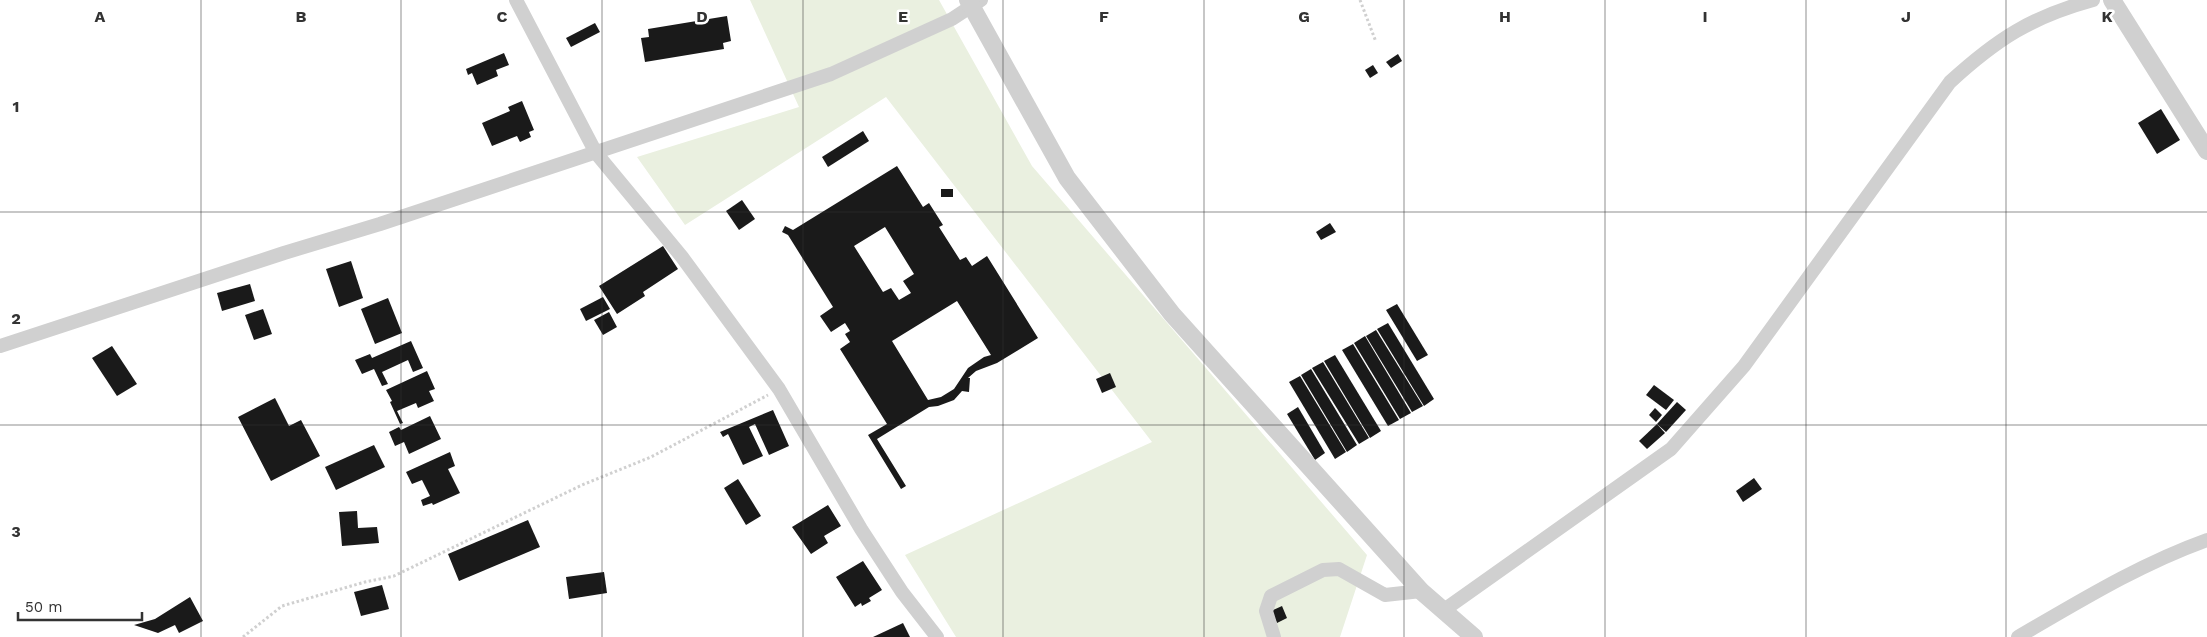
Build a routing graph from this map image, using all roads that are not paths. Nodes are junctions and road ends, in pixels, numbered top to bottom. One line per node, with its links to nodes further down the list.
1 (516, 0): 6 (street)
2 (2093, 0): 10 (street)
3 (2112, 0): 5 (street)
4 (973, 2): 6 (street); 9 (street)
5 (2207, 151)
6 (596, 154): 7 (street); 11 (street)
7 (0, 346)
8 (2207, 540): 14 (street)
9 (1421, 591): 10 (street); 12 (street)
10 (1444, 610): 13 (street)
11 (937, 637)
12 (1274, 637)
13 (1474, 637)
14 (2018, 637)

